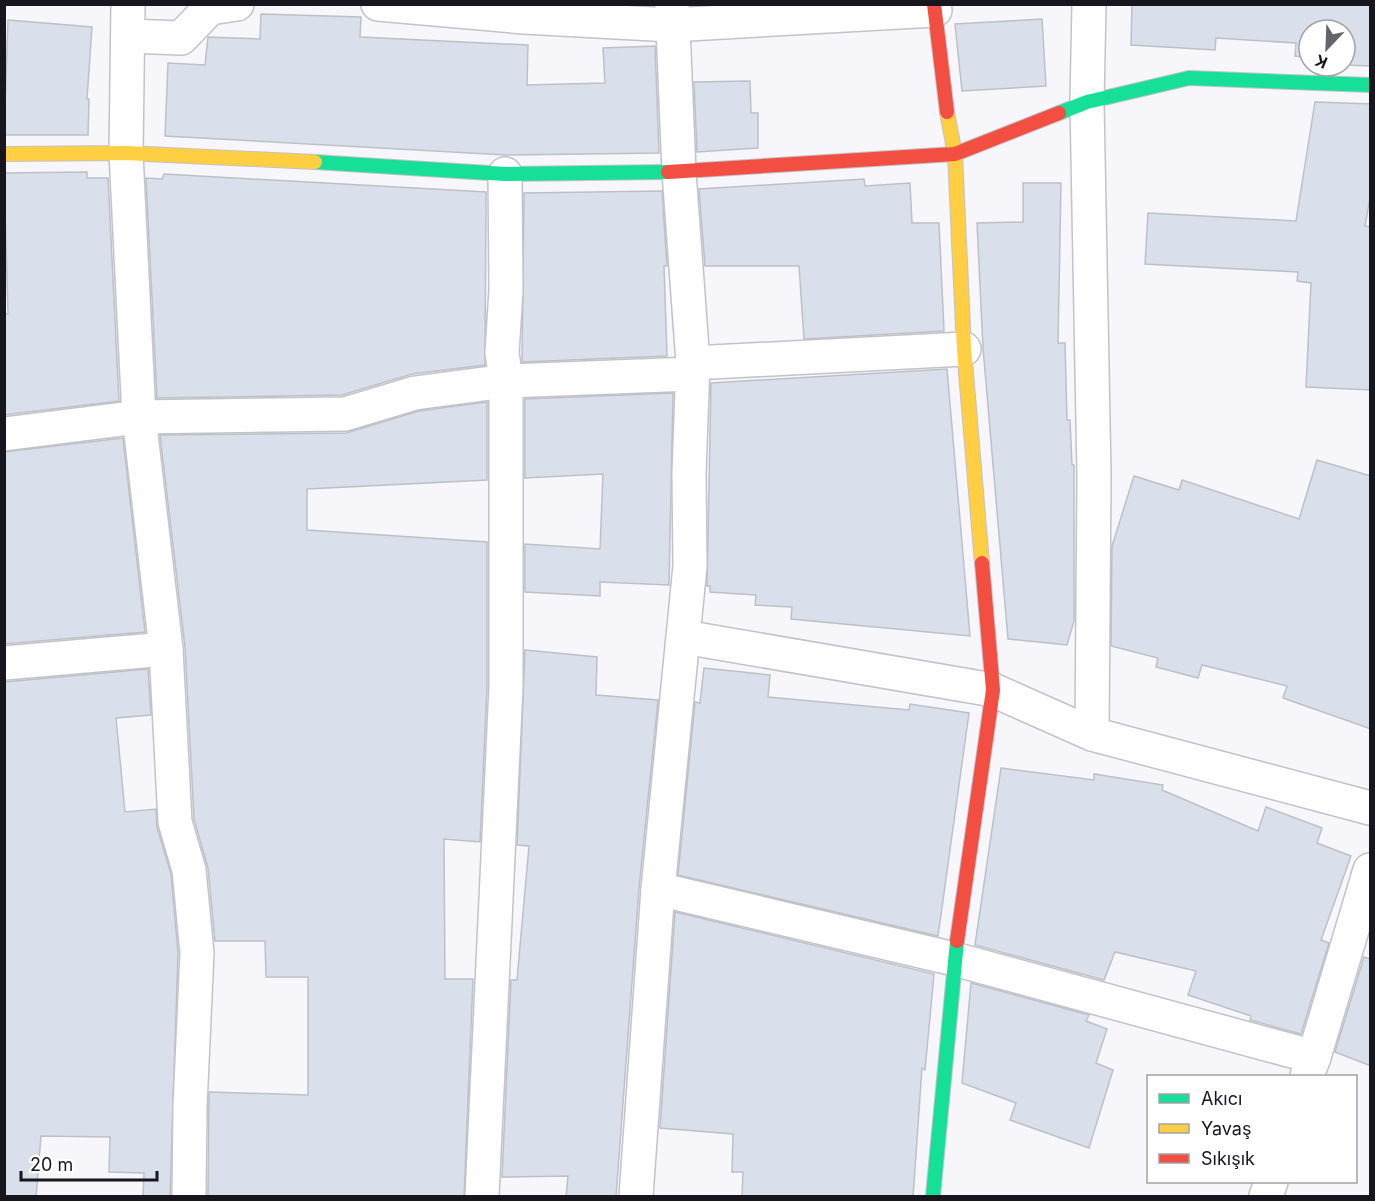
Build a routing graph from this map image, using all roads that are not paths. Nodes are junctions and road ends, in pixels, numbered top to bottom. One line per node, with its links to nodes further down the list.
1 (378, 4): 5 (street)
2 (1089, 4): 8 (street)
3 (219, 6): 6 (street)
4 (935, 7): 5 (street); 10 (street)
5 (671, 15): 12 (street)
6 (128, 20): 9 (street)
7 (1371, 85): 8 (street)
8 (1087, 102): 10 (street); 23 (street)
9 (126, 153): 11 (street); 13 (street); 17 (street)
10 (955, 153): 12 (street); 14 (street)
11 (4, 154)
12 (679, 171): 13 (street); 15 (street)
13 (505, 174): 16 (street)
14 (964, 349): 15 (street); 22 (street)
15 (693, 368): 16 (street); 19 (street)
16 (506, 381): 17 (street); 30 (street)
17 (139, 417): 18 (street); 20 (street)
18 (4, 434)
19 (684, 637): 22 (street); 26 (street)
20 (166, 649): 21 (street); 29 (street)
21 (4, 663)
22 (993, 690): 23 (street); 27 (street)
23 (1092, 734): 24 (street)
24 (1371, 808)
25 (1371, 870): 28 (street)
26 (658, 889): 27 (street); 31 (street)
27 (954, 958): 28 (street); 32 (street)
28 (1310, 1067)
29 (189, 1197)
30 (482, 1197)
31 (636, 1197)
32 (933, 1197)

